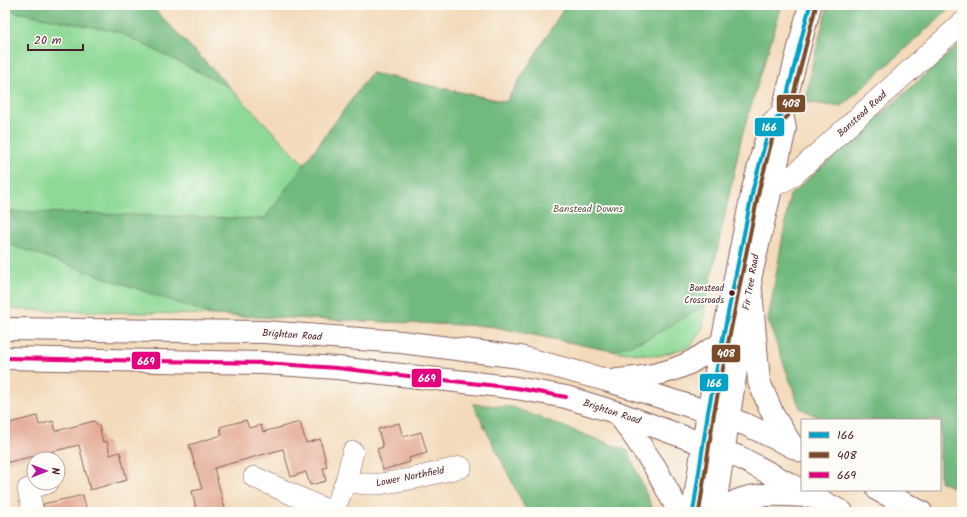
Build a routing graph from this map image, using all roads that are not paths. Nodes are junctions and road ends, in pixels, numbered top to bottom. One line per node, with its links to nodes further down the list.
1 (810, 5): 3 (main road, Fir Tree Road)
2 (962, 23): 3 (street, Banstead Road)
3 (762, 188): 4 (main road, Fir Tree Road); 6 (main road, Fir Tree Road)
4 (750, 279): 12 (main road, Fir Tree Road); 14 (main road)
5 (5, 329): 7 (main road, Brighton Road)
6 (721, 344): 9 (main road); 12 (main road, Fir Tree Road)
7 (496, 354): 9 (main road, Brighton Road); 10 (main road)
8 (5, 358): 10 (main road, Brighton Road)
9 (606, 380): 12 (main road, Brighton Road)
10 (492, 385): 11 (main road, Brighton Road)
11 (618, 413): 13 (main road, Brighton Road); 27 (main road)
12 (718, 415): 13 (main road, Fir Tree Road); 14 (main road, Brighton Road); 16 (main road, Fir Tree Road)
13 (702, 444): 16 (main road, Brighton Road); 28 (main road, Fir Tree Road)
14 (797, 449)
15 (353, 452): 19 (street)
16 (723, 452): 20 (main road, Brighton Road); 29 (main road, Fir Tree Road)
17 (461, 467): 19 (street, Lower Northfield)
18 (254, 477): 26 (street)
19 (346, 480): 26 (street)
20 (801, 490)
21 (29, 491): 25 (street)
22 (803, 491): 24 (main road, Brighton Road)
23 (880, 491): 32 (main road)
24 (812, 496): 30 (main road); 31 (main road, Brighton Road)
25 (33, 512)
26 (332, 512)
27 (680, 512)
28 (693, 512)
29 (714, 512)
30 (720, 512)
31 (842, 512)
32 (921, 512)

